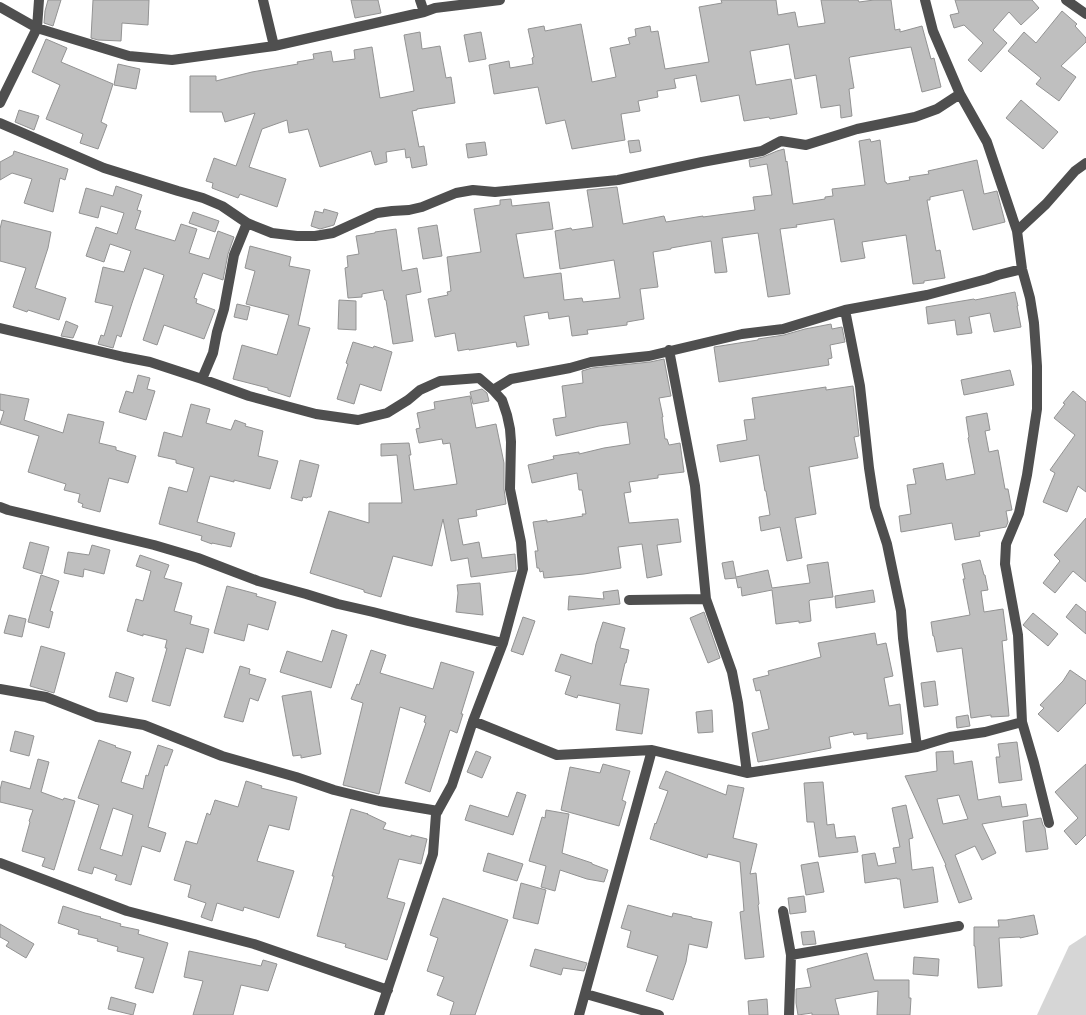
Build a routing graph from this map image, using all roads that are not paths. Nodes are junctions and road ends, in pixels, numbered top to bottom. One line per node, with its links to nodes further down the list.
1 (39, 0): 10 (street)
2 (263, 0): 11 (street)
3 (420, 0): 8 (street)
4 (500, 0): 8 (street)
5 (925, 0): 12 (street)
6 (1066, 0): 9 (street)
7 (0, 7): 10 (street)
8 (424, 12): 11 (street)
9 (1086, 14)
10 (37, 28): 11 (street); 13 (street)
11 (274, 46)
12 (960, 94): 16 (street); 17 (street)
13 (0, 103)
14 (0, 123): 16 (street)
15 (1086, 163): 17 (street)
16 (247, 223): 22 (street)
17 (1017, 231): 18 (street)
18 (1022, 269): 19 (street); 30 (street)
19 (845, 310): 21 (street); 31 (street)
20 (0, 328): 22 (street)
21 (669, 350): 23 (street); 25 (street)
22 (202, 379): 23 (street)
23 (493, 390): 27 (street)
24 (0, 507): 27 (street)
25 (706, 599): 26 (street); 33 (street)
26 (629, 600)
27 (503, 643): 29 (street)
28 (0, 690): 34 (street)
29 (473, 721): 32 (street); 34 (street)
30 (1022, 722): 31 (street); 35 (street)
31 (917, 747): 33 (street)
32 (652, 750): 33 (street); 41 (street)
33 (747, 773)
34 (438, 811): 40 (street)
35 (1049, 822)
36 (0, 863): 40 (street)
37 (784, 911): 39 (street)
38 (959, 926): 39 (street)
39 (791, 956): 45 (street)
40 (388, 990): 42 (street)
41 (586, 994): 43 (street); 44 (street)
42 (379, 1015)
43 (579, 1015)
44 (659, 1015)
45 (789, 1015)

